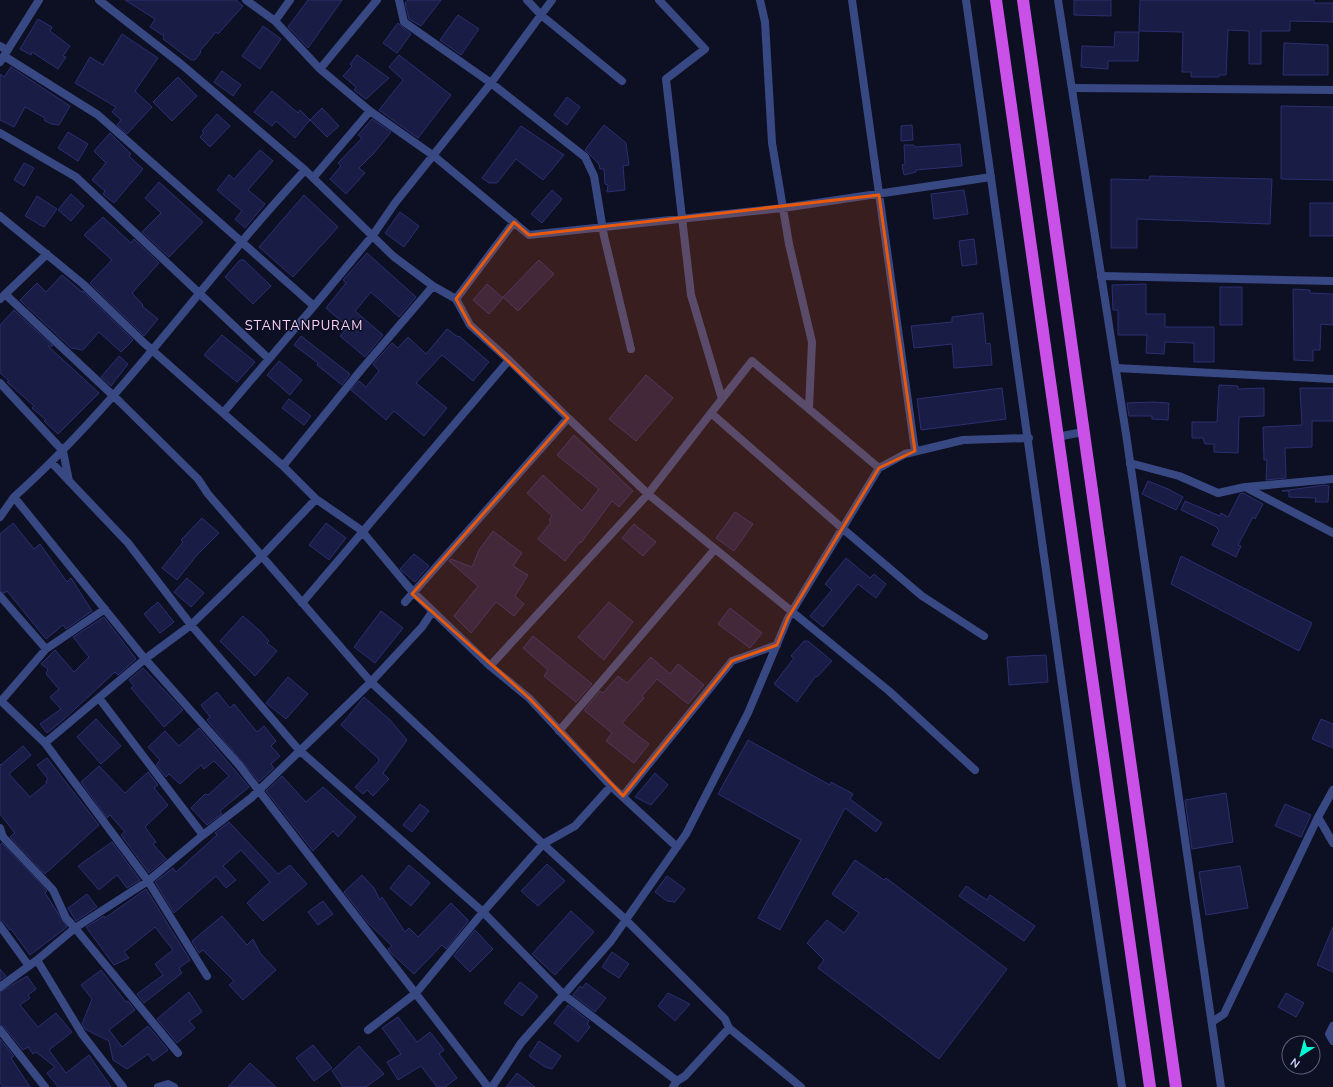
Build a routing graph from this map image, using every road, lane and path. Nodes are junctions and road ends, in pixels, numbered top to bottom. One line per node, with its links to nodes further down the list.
1 (39, 0): 19 (street)
2 (99, 0): 28 (street)
3 (246, 0): 17 (street)
4 (290, 0): 17 (street)
5 (377, 0): 20 (street)
6 (399, 0): 22 (street)
7 (527, 0): 16 (street)
8 (552, 0): 16 (street)
9 (659, 0): 34 (street)
10 (760, 0): 32 (street)
11 (852, 0): 31 (street)
12 (966, 0): 29 (street)
13 (996, 0): 61 (highway)
14 (1023, 0): 60 (highway)
15 (1058, 0): 23 (street)
16 (541, 15): 21 (street); 22 (street)
17 (274, 21): 20 (street)
18 (0, 46): 19 (street)
19 (4, 56): 38 (street)
20 (320, 69): 25 (street)
21 (622, 81)
22 (491, 83): 27 (street); 36 (street)
23 (1072, 88): 24 (street); 40 (street)
24 (1333, 90)
25 (370, 111): 27 (street); 30 (street)
26 (0, 133): 43 (street)
27 (434, 156): 35 (street); 37 (street)
28 (305, 170): 30 (street); 38 (street)
29 (991, 177): 31 (street); 62 (street)
30 (313, 178): 37 (street)
31 (879, 195): 32 (street); 63 (street)
32 (783, 208): 34 (street); 56 (street)
33 (1, 218): 39 (street)
34 (682, 218): 36 (street); 55 (street)
35 (514, 222): 36 (street); 45 (street)
36 (604, 227): 47 (street)
37 (373, 235): 42 (street); 46 (street)
38 (241, 242): 43 (street); 46 (street)
39 (47, 254): 44 (street); 48 (street)
40 (1101, 276): 41 (street); 51 (street)
41 (1333, 281)
42 (433, 286): 45 (street); 67 (street)
43 (199, 294): 48 (street); 49 (street)
44 (2, 296): 54 (street)
45 (456, 299): 50 (street)
46 (314, 306): 49 (street)
47 (631, 349)
48 (153, 351): 54 (street); 57 (street)
49 (269, 359): 57 (street)
50 (509, 360): 59 (street); 77 (street)
51 (1116, 368): 52 (street); 66 (street)
52 (1333, 379)
53 (0, 383): 64 (street)
54 (113, 395): 64 (street); 80 (street)
55 (722, 399): 56 (street); 58 (street)
56 (808, 408): 68 (street)
57 (223, 412): 67 (street)
58 (711, 413): 72 (street); 76 (street)
59 (568, 418): 72 (street); 81 (street)
60 (1083, 432): 61 (street); 139 (highway)
61 (1057, 437): 138 (highway)
62 (1029, 438): 63 (street); 137 (street)
63 (915, 451): 68 (street)
64 (62, 452): 65 (street); 70 (street)
65 (52, 463): 70 (street); 73 (street)
66 (1130, 464): 71 (street); 122 (street)
67 (283, 466): 74 (street)
68 (879, 468): 76 (street)
69 (1333, 479): 71 (street)
70 (69, 482): 88 (street)
71 (1245, 487): 78 (street)
72 (648, 494): 79 (street); 93 (street)
73 (14, 497): 75 (street); 85 (street)
74 (316, 499): 77 (street); 80 (street)
75 (0, 517)
76 (842, 528): 87 (street); 89 (street)
77 (362, 532): 81 (street, bridge); 84 (street)
78 (1333, 533)
79 (715, 549): 87 (street); 97 (street)
80 (261, 557): 84 (street); 88 (street)
81 (413, 593): 83 (street); 86 (street)
82 (0, 596): 91 (street)
83 (405, 602)
84 (302, 603): 94 (street)
85 (105, 609): 91 (street); 92 (street)
86 (432, 612): 93 (street); 94 (street)
87 (791, 613): 90 (street); 100 (street)
88 (191, 625): 92 (street); 99 (street)
89 (984, 636)
90 (777, 645): 104 (street); 110 (street)
91 (46, 649): 96 (street)
92 (145, 658): 95 (street); 102 (street)
93 (490, 666): 97 (street)
94 (371, 682): 99 (street); 109 (street)
95 (99, 698): 98 (street); 107 (street)
96 (1, 700): 98 (street)
97 (559, 731): 101 (street)
98 (45, 743): 111 (street)
99 (299, 750): 102 (street); 112 (street)
100 (975, 770)
101 (611, 786): 104 (street); 109 (street)
102 (258, 790): 107 (street); 120 (street)
103 (1333, 790): 105 (street)
104 (623, 796): 110 (street)
105 (1318, 817): 108 (street); 122 (street)
106 (0, 828): 115 (street)
107 (203, 834): 111 (street)
108 (1333, 843)
109 (543, 844): 112 (street); 113 (street)
110 (677, 847): 113 (street)
111 (148, 881): 115 (street); 118 (street)
112 (483, 912): 120 (street); 121 (street)
113 (626, 920): 121 (street); 124 (street)
114 (0, 926): 117 (street)
115 (75, 928): 116 (street); 128 (street)
116 (37, 960): 117 (street); 131 (street)
117 (29, 966): 119 (street)
118 (207, 976)
119 (0, 987)
120 (416, 993): 126 (street); 134 (street)
121 (564, 995): 129 (street); 135 (street)
122 (1212, 1022): 140 (street)
123 (1333, 1026): 127 (street)
124 (729, 1028): 129 (street); 136 (street)
125 (0, 1030): 130 (street)
126 (368, 1030)
127 (1333, 1041)
128 (178, 1053)
129 (675, 1084)
130 (45, 1087)
131 (123, 1087)
132 (158, 1087): 133 (street)
133 (174, 1087)
134 (488, 1087)
135 (492, 1087)
136 (801, 1087)
137 (1122, 1087)
138 (1150, 1087)
139 (1176, 1087)
140 (1221, 1087)

